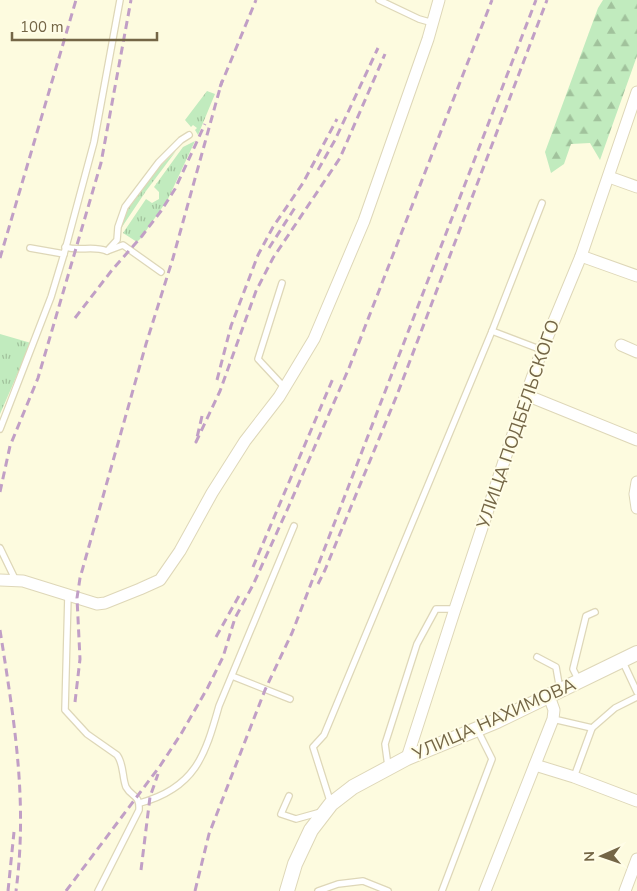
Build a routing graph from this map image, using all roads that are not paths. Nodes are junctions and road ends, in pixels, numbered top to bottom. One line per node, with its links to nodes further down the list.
1 (120, 0): 10 (lane)
2 (379, 0): 4 (lane)
3 (439, 0): 4 (street)
4 (433, 23): 22 (street)
5 (637, 94): 7 (street, УЛИЦА ПОДБЕЛЬСКОГО)
6 (189, 135): 12 (lane)
7 (609, 177): 8 (street); 14 (street, УЛИЦА ПОДБЕЛЬСКОГО)
8 (637, 187)
9 (542, 203): 18 (lane)
10 (65, 247): 12 (lane); 13 (lane)
11 (30, 248): 13 (lane)
12 (107, 252): 15 (lane)
13 (64, 254): 24 (lane)
14 (581, 256): 16 (street); 20 (street, УЛИЦА ПОДБЕЛЬСКОГО)
15 (161, 272)
16 (637, 276)
17 (282, 283): 22 (lane)
18 (492, 330): 20 (lane); 54 (lane)
19 (621, 345): 21 (street)
20 (542, 350): 23 (street, УЛИЦА ПОДБЕЛЬСКОГО)
21 (637, 352)
22 (284, 388): 32 (street)
23 (526, 395): 25 (street); 33 (street, УЛИЦА ПОДБЕЛЬСКОГО)
24 (0, 429)
25 (637, 440)
26 (637, 482): 27 (street)
27 (637, 508)
28 (294, 526): 38 (lane)
29 (0, 548): 31 (lane)
30 (0, 580): 31 (street)
31 (16, 581): 32 (street)
32 (68, 595): 53 (lane)
33 (455, 609): 47 (street, УЛИЦА ПОДБЕЛЬСКОГО); 49 (lane)
34 (595, 612): 39 (lane)
35 (637, 653): 37 (street, УЛИЦА НАХИМОВА)
36 (537, 657): 41 (lane)
37 (622, 660): 39 (street, УЛИЦА НАХИМОВА); 40 (lane)
38 (232, 676): 43 (lane); 53 (lane)
39 (579, 681): 41 (street, УЛИЦА НАХИМОВА)
40 (637, 692)
41 (555, 693): 44 (street); 46 (street, УЛИЦА НАХИМОВА)
42 (637, 697): 45 (lane)
43 (290, 700)
44 (553, 719): 45 (lane); 48 (street)
45 (592, 728): 50 (lane)
46 (477, 729): 47 (street, УЛИЦА НАХИМОВА); 60 (lane)
47 (407, 758): 49 (street, УЛИЦА НАХИМОВА)
48 (535, 765): 50 (street); 61 (street)
49 (388, 768): 54 (street, УЛИЦА НАХИМОВА)
50 (574, 777): 52 (street)
51 (288, 796): 54 (lane)
52 (637, 801)
53 (140, 803): 56 (lane)
54 (328, 808): 57 (street, УЛИЦА НАХИМОВА)
55 (637, 859): 62 (street)
56 (98, 891)
57 (286, 891)
58 (318, 891): 59 (lane)
59 (388, 891)
60 (442, 891)
61 (485, 891)
62 (625, 891)

